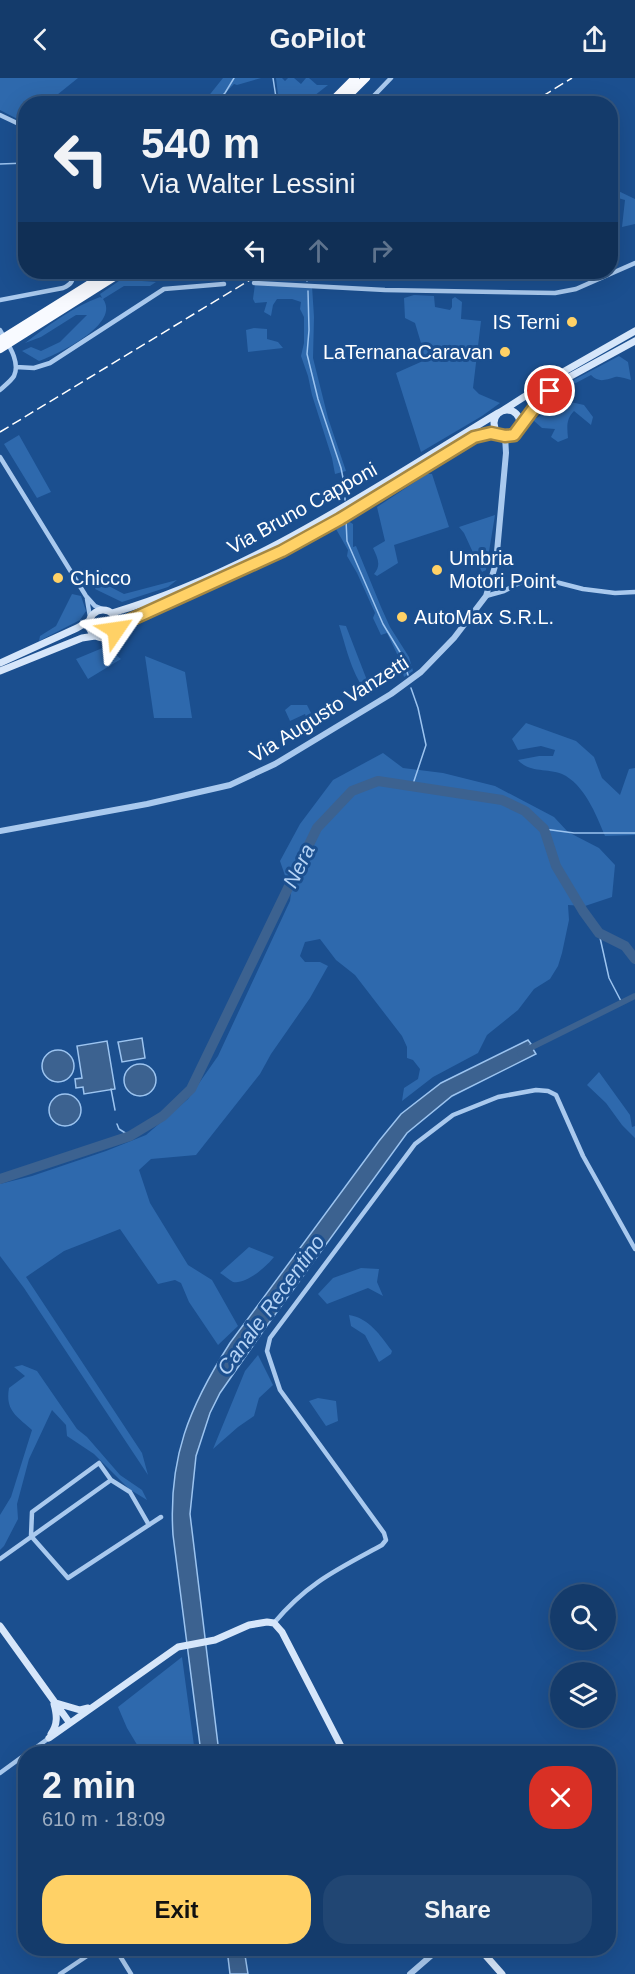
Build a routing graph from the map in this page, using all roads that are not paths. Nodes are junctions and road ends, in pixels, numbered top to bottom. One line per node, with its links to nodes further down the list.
1 (354, 78): 4 (highway)
2 (366, 78): 5 (highway)
3 (391, 78): 6 (street)
4 (337, 96)
5 (348, 96)
6 (374, 96)
7 (0, 115): 8 (street)
8 (18, 124)
9 (635, 263): 10 (street)
10 (618, 270)
11 (73, 279): 17 (street)
12 (98, 279): 20 (highway)
13 (111, 279): 22 (highway)
14 (599, 279): 15 (street)
15 (254, 283)
16 (224, 284): 23 (street)
17 (0, 300)
18 (0, 330): 23 (street)
19 (635, 331): 25 (main road, Via Bruno Capponi)
20 (0, 340)
21 (635, 341): 26 (main road)
22 (0, 349)
23 (16, 367): 24 (street)
24 (0, 390)
25 (500, 412): 26 (main road); 27 (main road); 32 (main road, Via Bruno Capponi)
26 (519, 428): 27 (main road)
27 (502, 436): 31 (street, Via Augusto Vanzetti); 34 (main road, Via Bruno Capponi)
28 (0, 457): 30 (street)
29 (635, 592): 31 (street)
30 (86, 596): 32 (street); 33 (street)
31 (486, 596): 38 (street, Via Augusto Vanzetti)
32 (108, 612): 33 (main road, Via Bruno Capponi); 34 (main road)
33 (89, 619): 35 (main road); 36 (main road, Via Bruno Capponi)
34 (117, 626): 35 (main road, Via Bruno Capponi)
35 (94, 636): 37 (main road, Via Bruno Capponi)
36 (0, 663)
37 (0, 671)
38 (0, 831)
39 (635, 1250): 45 (street)
40 (111, 1480): 42 (street); 43 (street); 43 (street)
41 (161, 1517): 42 (street)
42 (148, 1525): 43 (street)
43 (31, 1536): 44 (street)
44 (0, 1559)
45 (274, 1623): 48 (main road); 52 (main road)
46 (0, 1626): 47 (main road)
47 (53, 1702): 48 (main road); 49 (main road); 50 (main road)
48 (95, 1706): 49 (main road)
49 (69, 1722): 50 (main road)
50 (49, 1738): 51 (street)
51 (38, 1746)
52 (341, 1746)
53 (18, 1760): 54 (street)
54 (0, 1773)
55 (87, 1956): 59 (street)
56 (120, 1956): 60 (street)
57 (431, 1956): 61 (street)
58 (486, 1956): 62 (main road)
59 (60, 1974)
60 (131, 1974)
61 (412, 1974)
62 (502, 1974)

